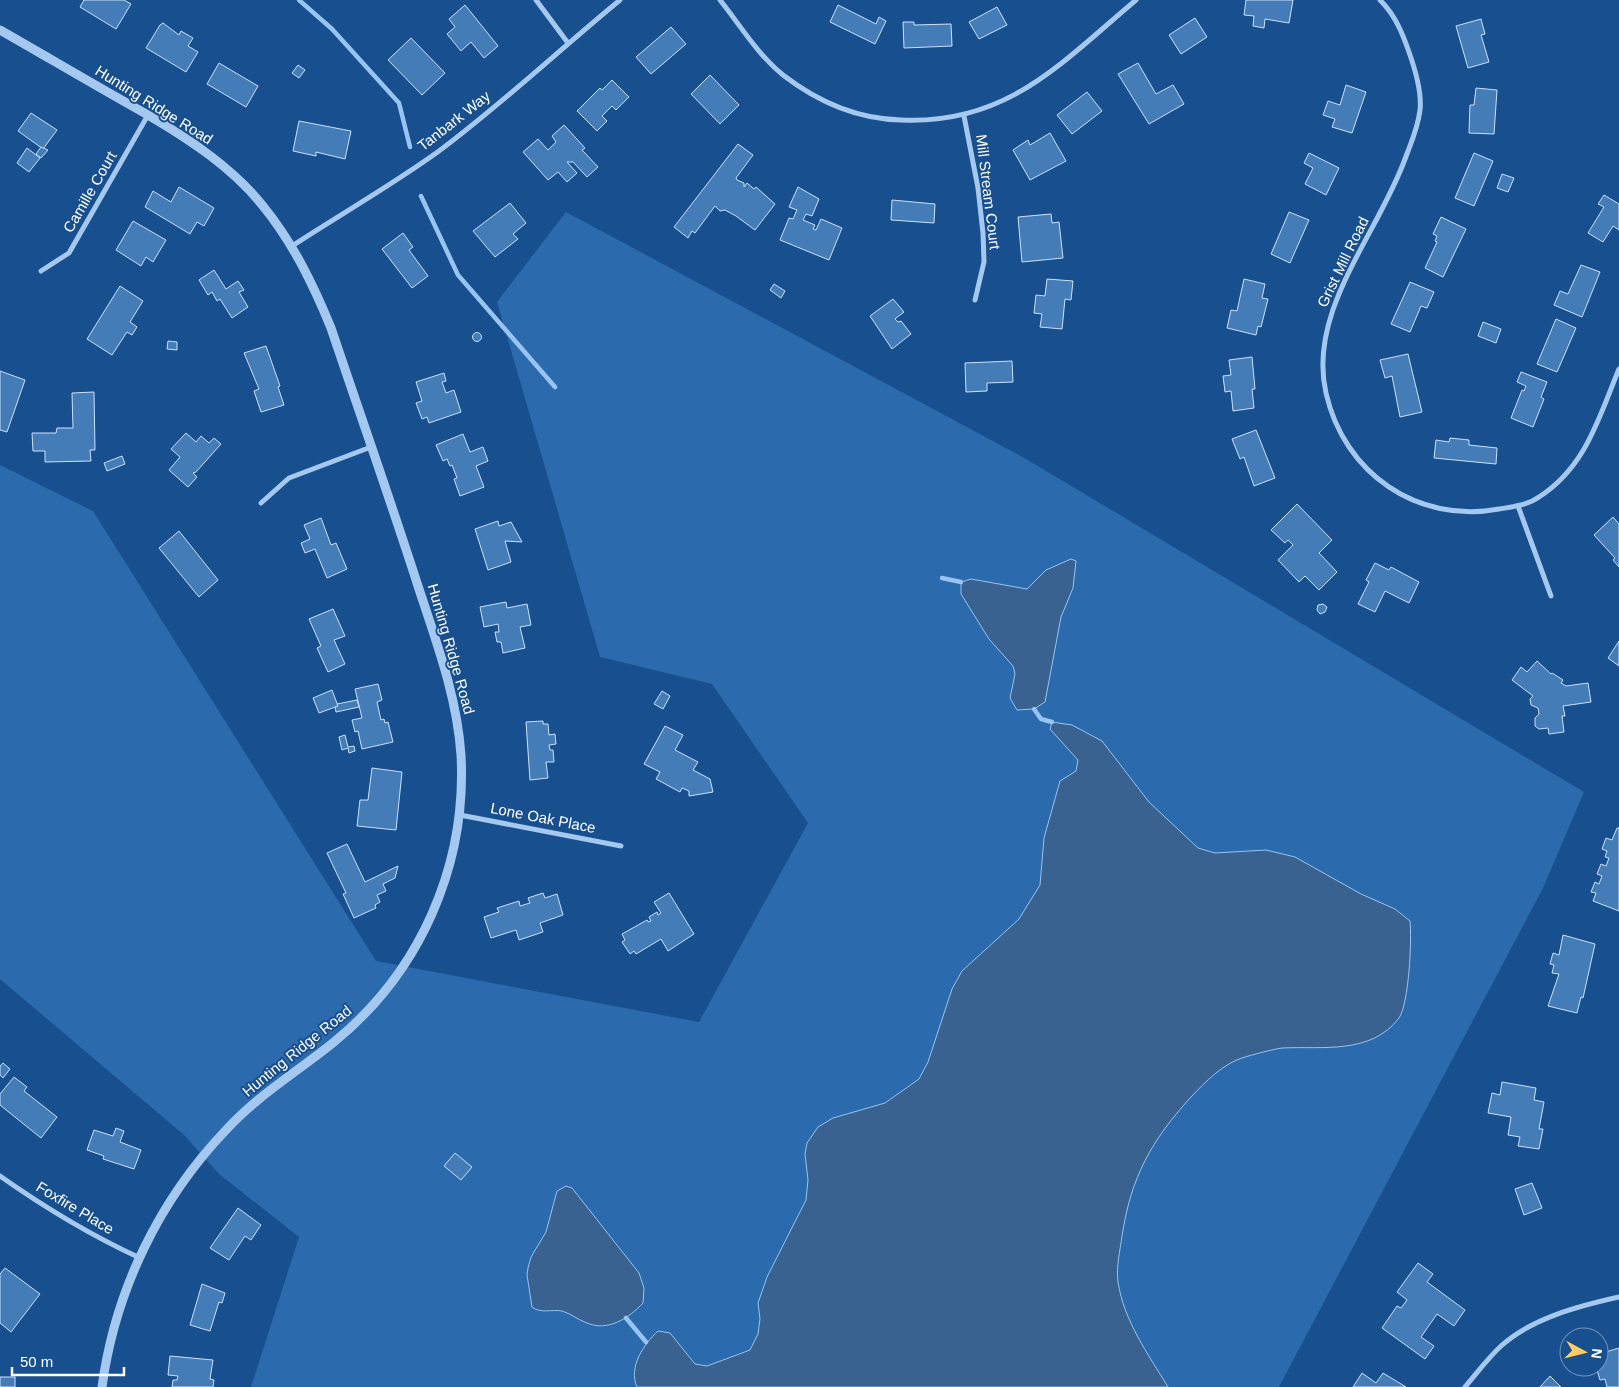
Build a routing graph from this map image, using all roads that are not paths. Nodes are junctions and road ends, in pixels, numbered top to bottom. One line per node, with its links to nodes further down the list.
1 (536, 0): 7 (street)
2 (620, 0): 7 (street, Tanbark Way)
3 (720, 0): 9 (street)
4 (1136, 0): 9 (street)
5 (1380, 0): 16 (street, Grist Mill Road)
6 (0, 30): 8 (street, Hunting Ridge Road)
7 (568, 43): 10 (street, Tanbark Way)
8 (148, 115): 10 (street, Hunting Ridge Road); 11 (street, Camille Court)
9 (964, 116): 12 (street, Mill Stream Court)
10 (292, 246): 14 (street, Hunting Ridge Road)
11 (41, 271)
12 (975, 300)
13 (1619, 369): 16 (street, Grist Mill Road)
14 (372, 447): 15 (street); 18 (street, Hunting Ridge Road)
15 (261, 503)
16 (1518, 506): 17 (street)
17 (1551, 596)
18 (460, 815): 19 (street, Lone Oak Place); 21 (street, Hunting Ridge Road)
19 (621, 846)
20 (0, 1176): 21 (street, Foxfire Place)
21 (140, 1258): 23 (street, Hunting Ridge Road)
22 (1619, 1296): 24 (street)
23 (102, 1387)
24 (1465, 1387)

